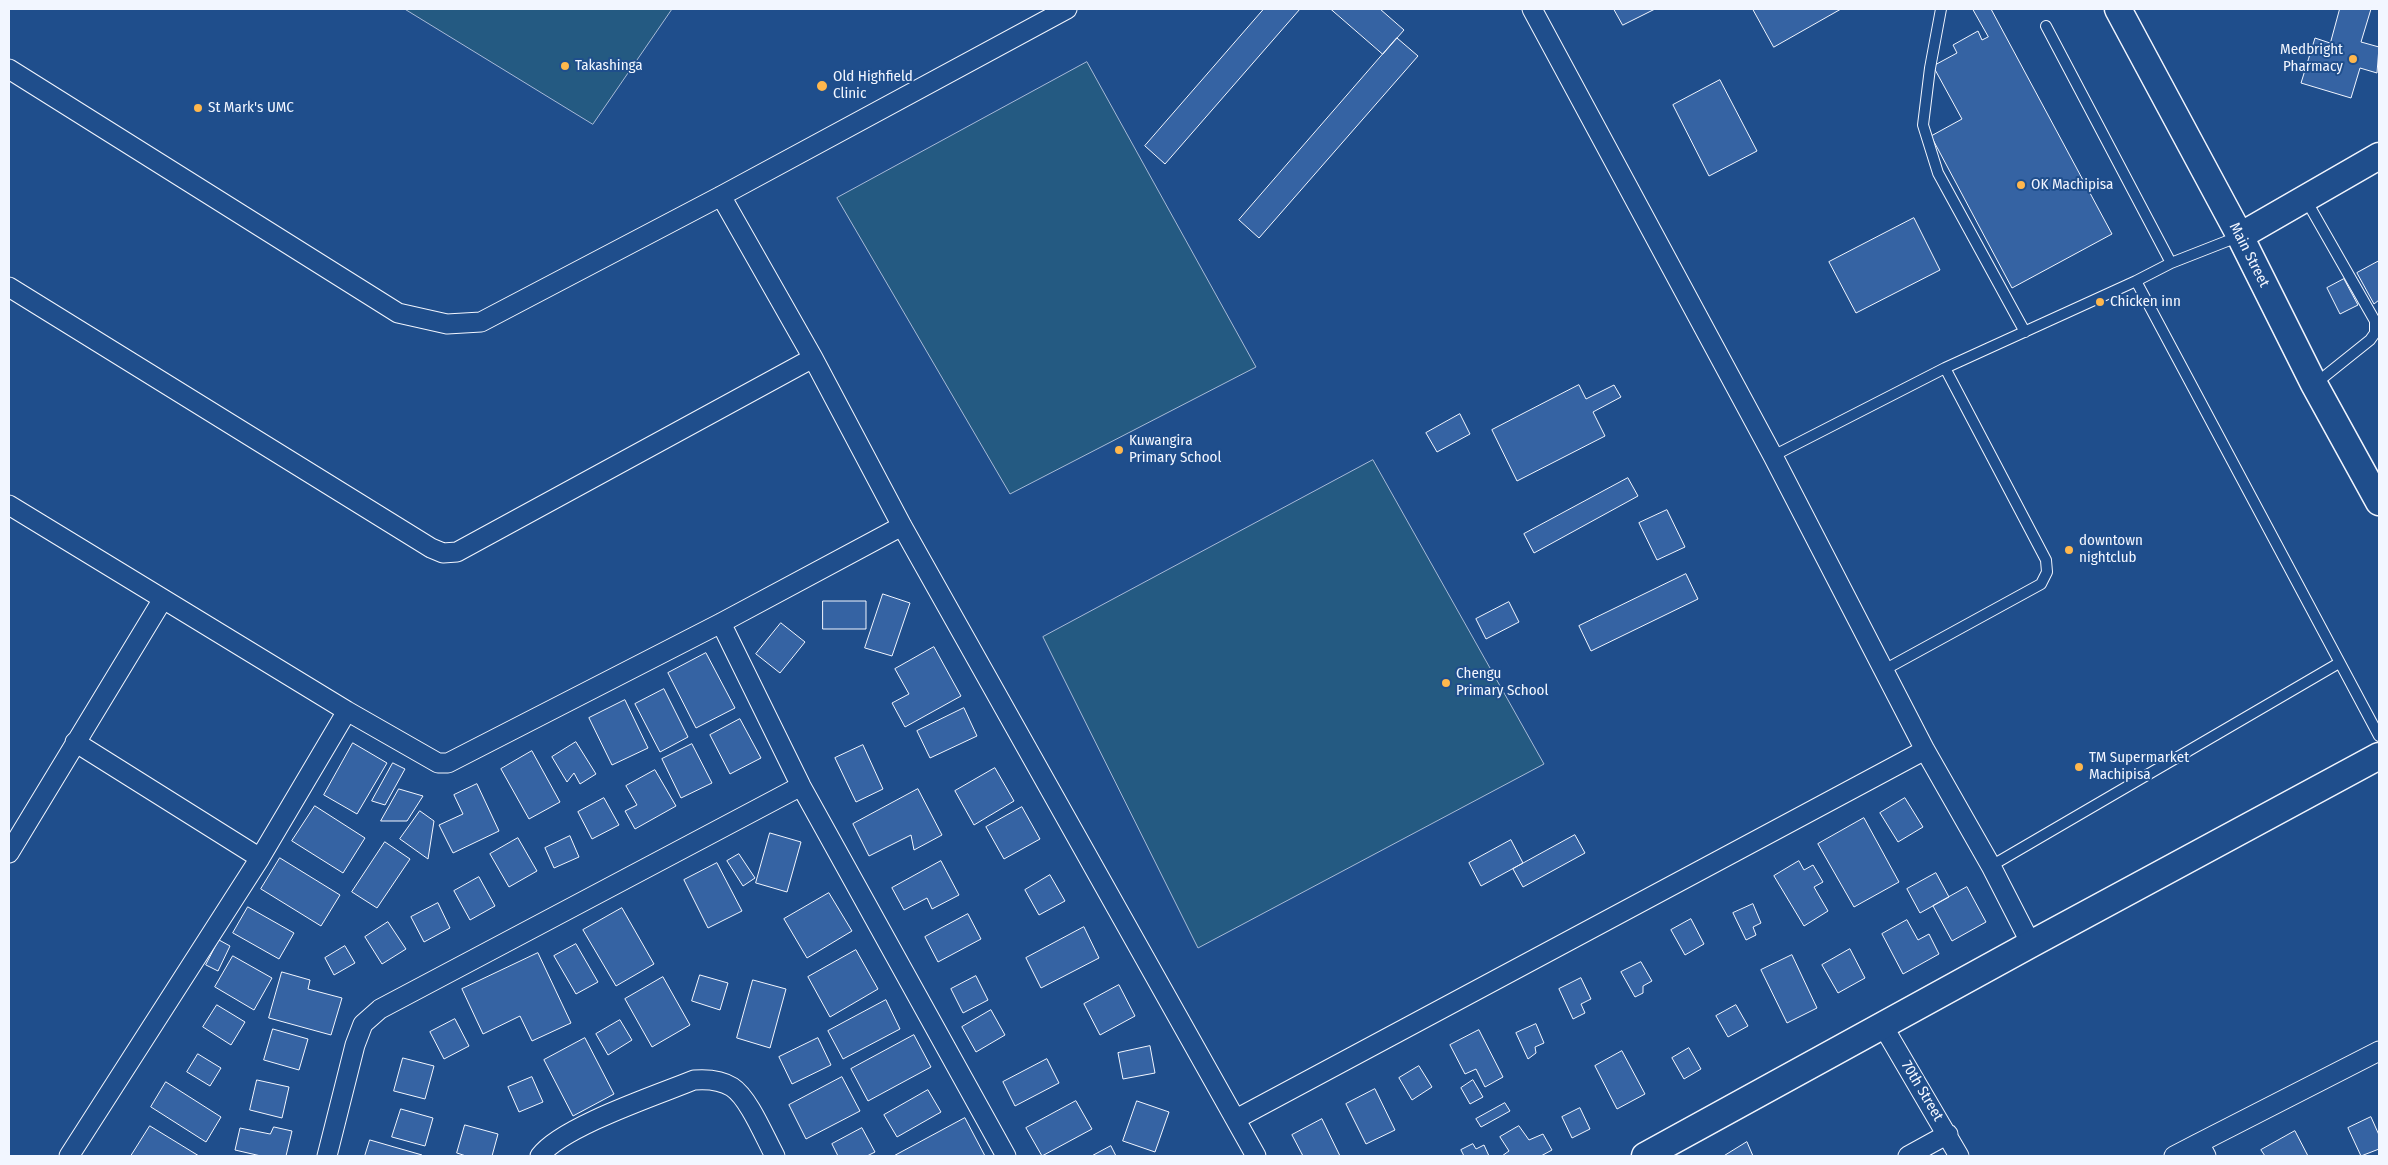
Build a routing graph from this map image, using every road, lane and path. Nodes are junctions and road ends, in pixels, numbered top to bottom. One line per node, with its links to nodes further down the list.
1 (1067, 9): 8 (street)
2 (1532, 9): 18 (street)
3 (1941, 9): 14 (lane)
4 (2118, 9): 10 (street, Main Street)
5 (2046, 26): 11 (lane)
6 (9, 69): 8 (street)
7 (2379, 156): 9 (street)
8 (721, 196): 15 (street)
9 (2305, 199): 10 (street); 17 (lane)
10 (2240, 236): 11 (lane); 17 (street, Main Street)
11 (2171, 263): 12 (lane)
12 (2136, 281): 14 (lane); 24 (lane)
13 (9, 287): 15 (street)
14 (2025, 332): 16 (lane)
15 (813, 358): 21 (street)
16 (1945, 368): 18 (lane); 25 (lane)
17 (2314, 384): 19 (street, Main Street)
18 (1773, 456): 25 (street)
19 (2379, 502)
20 (9, 505): 22 (street)
21 (902, 526): 23 (street); 38 (street)
22 (163, 599): 26 (street); 28 (street)
23 (721, 623): 26 (street); 31 (street)
24 (2340, 663): 27 (lane); 34 (lane)
25 (1884, 670): 29 (street)
26 (347, 712): 33 (street)
27 (2379, 736)
28 (75, 742): 32 (street); 33 (street)
29 (1925, 750): 34 (street); 38 (street)
30 (2379, 756): 35 (street)
31 (801, 786): 42 (street); 45 (street)
32 (9, 853)
33 (260, 858): 41 (street)
34 (1991, 866): 35 (street)
35 (2031, 944): 36 (street)
36 (1883, 1026): 39 (street, 70th Street); 47 (street)
37 (2379, 1051): 40 (street)
38 (1236, 1119): 46 (street)
39 (1948, 1134): 48 (street); 49 (street, 70th Street)
40 (2202, 1150): 50 (street)
41 (69, 1156)
42 (327, 1156)
43 (540, 1156): 44 (street)
44 (775, 1156)
45 (1006, 1156)
46 (1256, 1156)
47 (1645, 1156)
48 (1908, 1156)
49 (1959, 1156)
50 (2174, 1156)

